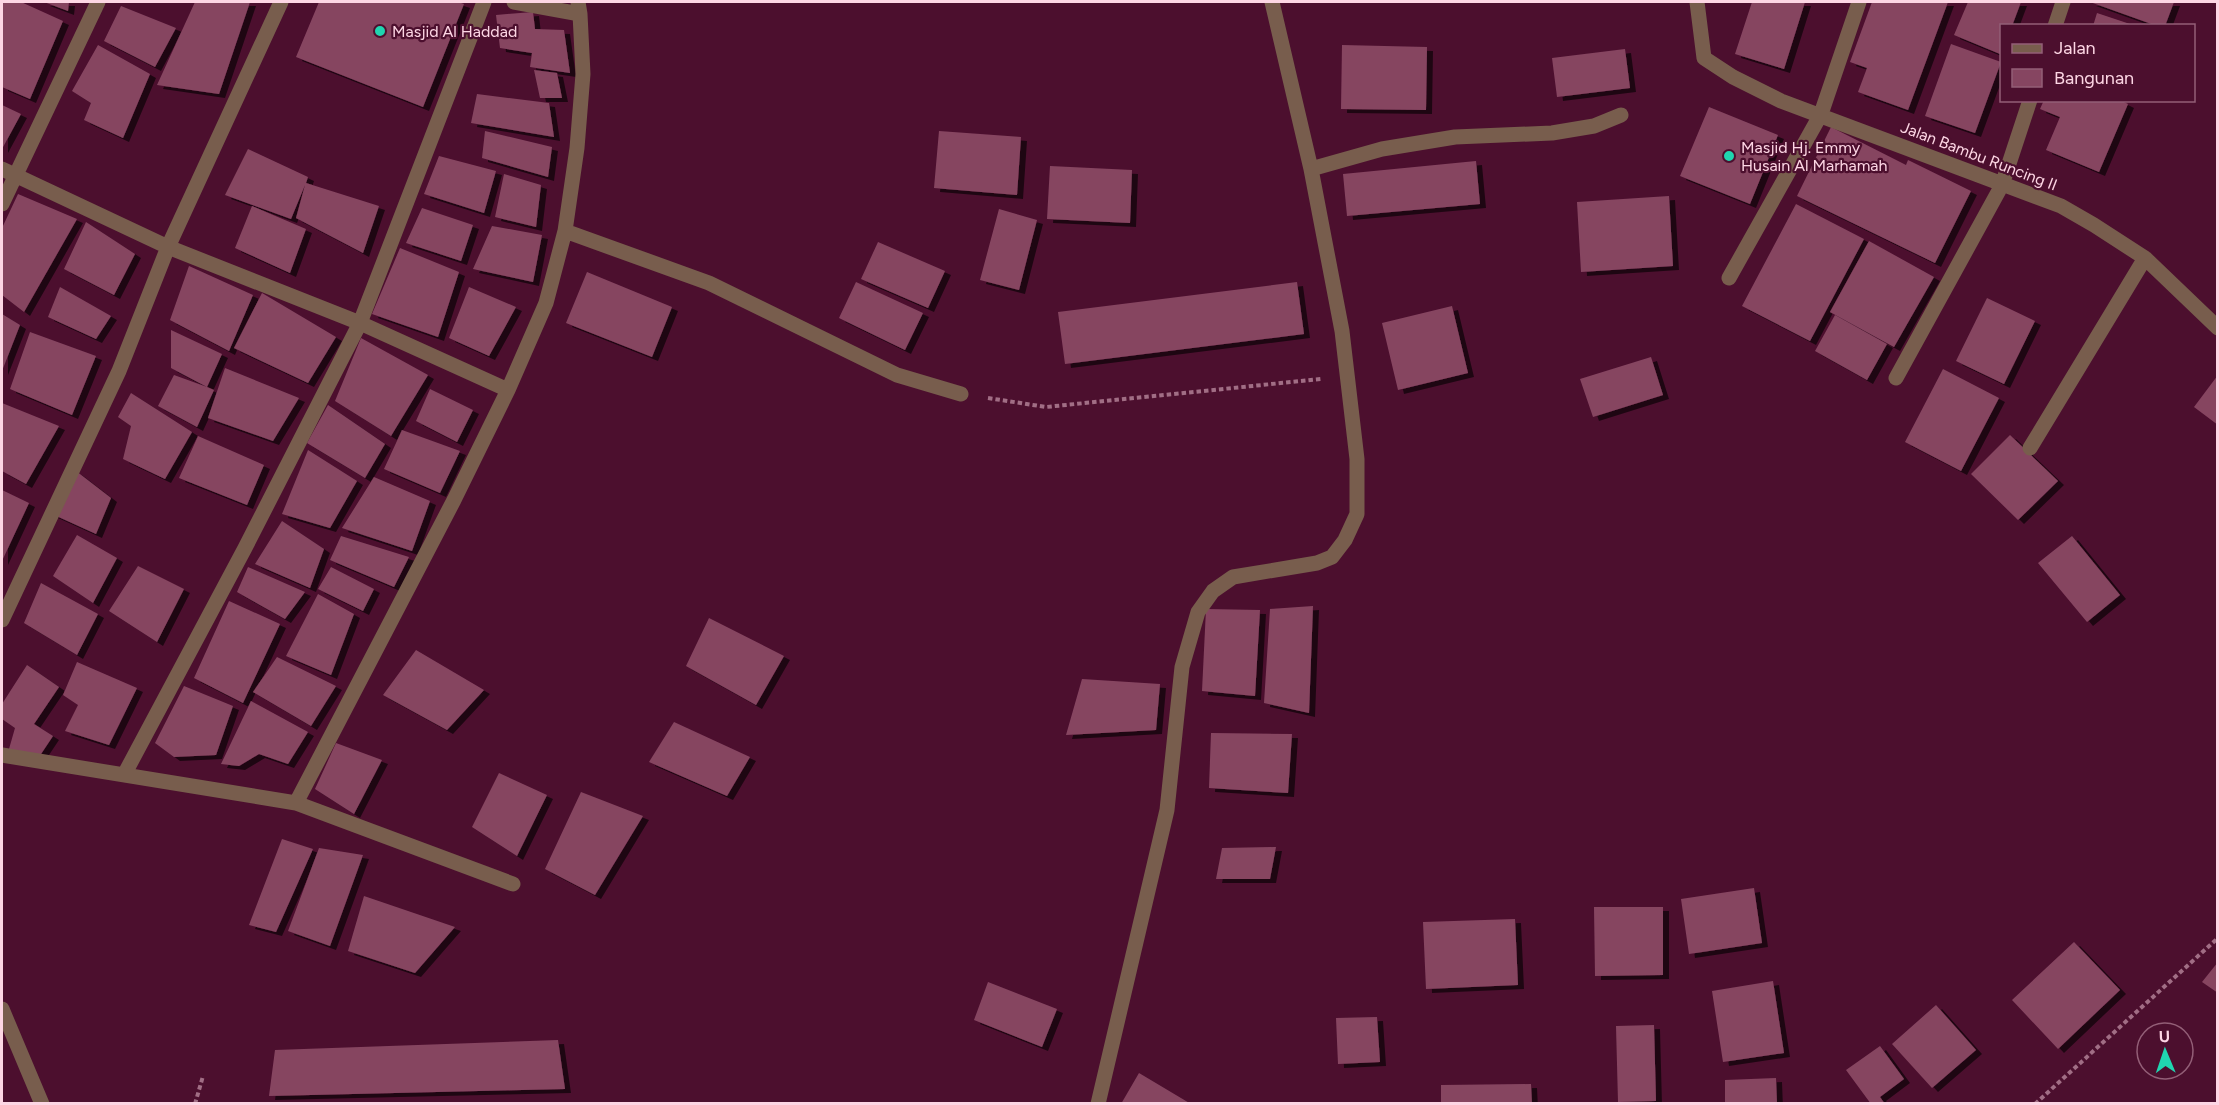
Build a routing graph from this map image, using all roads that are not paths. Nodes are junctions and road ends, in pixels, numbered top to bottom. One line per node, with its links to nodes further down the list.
1 (98, 2): 15 (street)
2 (281, 2): 19 (street)
3 (484, 2): 22 (street)
4 (514, 2): 9 (street)
5 (1272, 2): 14 (street)
6 (1697, 2): 12 (street, Jalan Bambu Runcing II)
7 (1859, 2): 12 (street)
8 (2063, 2): 10 (street)
9 (579, 8): 18 (street)
10 (2056, 24)
11 (2029, 102): 16 (street)
12 (1821, 114): 16 (street, Jalan Bambu Runcing II); 21 (street)
13 (1620, 115): 14 (street)
14 (1311, 169): 35 (street)
15 (9, 172): 17 (street); 19 (street)
16 (2002, 185): 20 (street, Jalan Bambu Runcing II); 24 (street)
17 (2, 204)
18 (566, 231): 25 (street); 26 (street)
19 (168, 247): 22 (street); 28 (street)
20 (2145, 258): 23 (street, Jalan Bambu Runcing II); 27 (street)
21 (1729, 278)
22 (360, 323): 25 (street); 30 (street)
23 (2217, 328)
24 (1896, 378)
25 (508, 390): 31 (street)
26 (961, 394)
27 (2030, 448)
28 (2, 621)
29 (2, 755): 30 (street)
30 (124, 775): 31 (street)
31 (296, 803): 32 (street)
32 (513, 884)
33 (2, 1009): 34 (street)
34 (42, 1104)
35 (1098, 1104)

